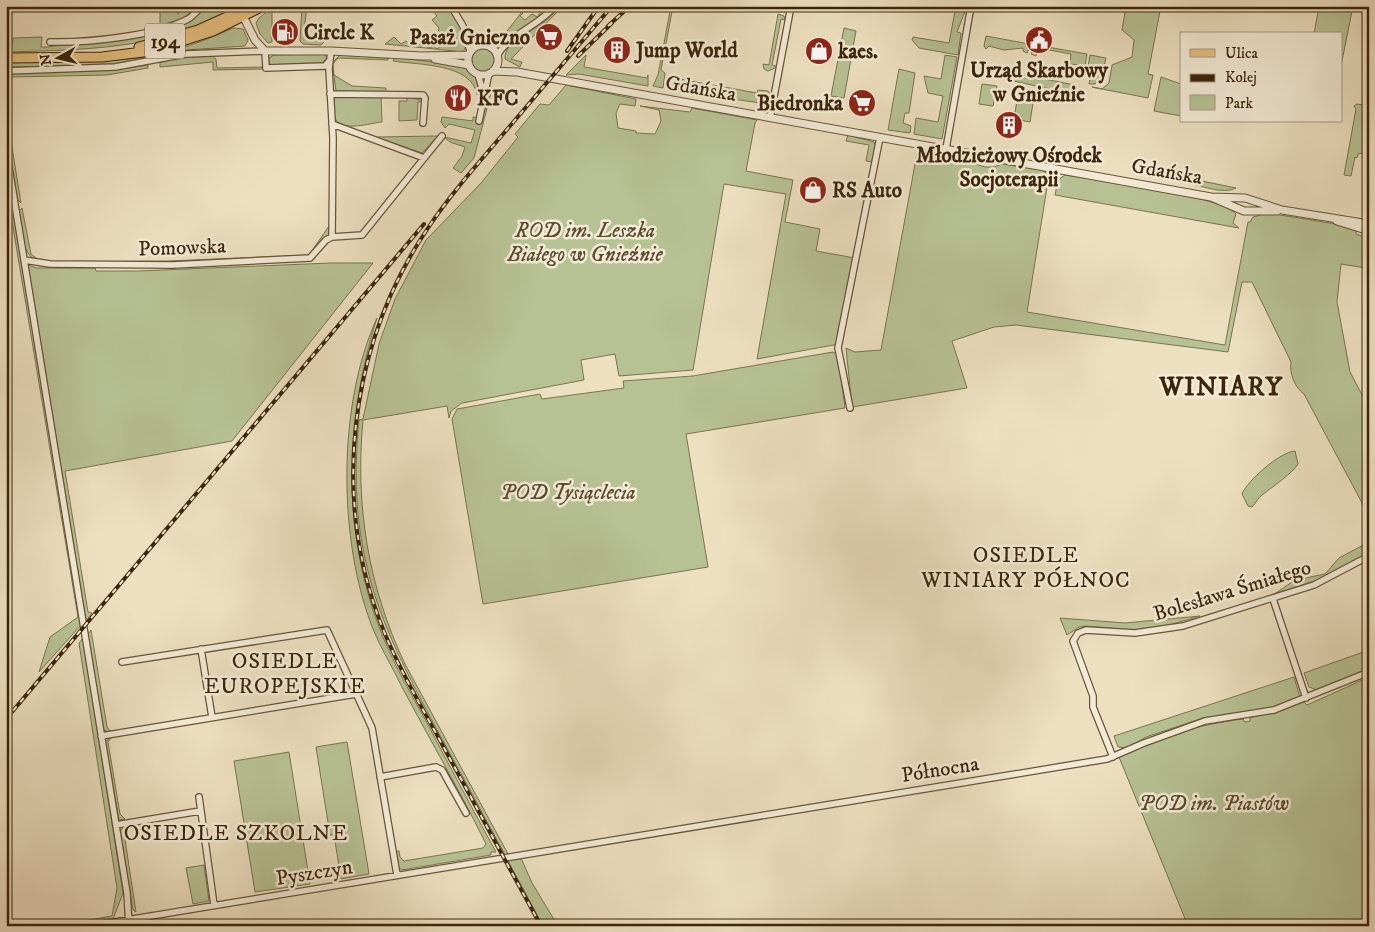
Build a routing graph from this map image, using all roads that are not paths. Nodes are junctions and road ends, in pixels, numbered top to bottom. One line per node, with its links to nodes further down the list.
1 (202, 6): 10 (street)
2 (251, 6): 8 (main road, 194)
3 (263, 6): 8 (main road, 194)
4 (451, 6): 9 (street)
5 (555, 6): 11 (street)
6 (792, 6): 28 (street)
7 (971, 6): 35 (street)
8 (241, 12): 15 (street); 18 (main road, 194)
9 (463, 26): 12 (street); 16 (street)
10 (50, 42)
11 (506, 43): 13 (street); 19 (street)
12 (480, 45): 13 (street); 16 (street)
13 (490, 46): 19 (street)
14 (331, 50): 15 (street); 17 (street); 20 (street)
15 (265, 51): 20 (street); 22 (street)
16 (469, 53): 17 (street); 21 (street)
17 (422, 56): 21 (street)
18 (6, 58)
19 (497, 58): 23 (street); 24 (street, Gdańska)
20 (330, 60): 26 (street)
21 (468, 65): 25 (street)
22 (6, 71)
23 (491, 72): 24 (street, Gdańska); 25 (street); 27 (street)
24 (517, 72): 28 (street, Gdańska)
25 (478, 74): 27 (street)
26 (330, 94): 30 (street); 31 (street)
27 (484, 94): 29 (street)
28 (770, 118): 33 (street, Gdańska)
29 (479, 121)
30 (423, 123)
31 (332, 124): 36 (street); 45 (street)
32 (442, 136): 36 (street)
33 (880, 137): 35 (street, Gdańska); 49 (street)
34 (6, 149): 46 (street)
35 (946, 149): 37 (street, Gdańska)
36 (424, 158): 45 (street)
37 (1211, 197): 38 (street, Gdańska); 39 (street, Gdańska)
38 (1246, 200): 39 (street); 40 (street); 41 (street, Gdańska)
39 (1239, 208): 40 (street, Gdańska)
40 (1248, 210): 41 (street, Gdańska)
41 (1282, 210): 42 (street, Gdańska)
42 (1334, 220): 43 (street, Gdańska); 44 (street, Gdańska)
43 (1369, 224)
44 (1369, 231)
45 (332, 237): 46 (street, Pomowska)
46 (24, 260): 58 (street)
47 (1369, 286): 48 (street)
48 (1369, 312)
49 (850, 408)
50 (1369, 556): 51 (street, Bolesława Śmiałego)
51 (1273, 599): 56 (street); 59 (street, Bolesława Śmiałego)
52 (201, 649): 53 (street); 55 (street); 57 (street)
53 (122, 662)
54 (1369, 672): 56 (street, Północna)
55 (356, 694): 57 (street); 60 (street)
56 (1306, 698): 59 (street, Północna)
57 (212, 717): 58 (street)
58 (101, 736): 64 (street)
59 (1114, 757): 65 (street, Północna)
60 (380, 777): 63 (street); 66 (street)
61 (199, 797): 62 (street)
62 (200, 812): 64 (street); 67 (street)
63 (466, 813)
64 (116, 825): 68 (street)
65 (504, 858): 66 (street, Pyszczyn)
66 (397, 875): 67 (street, Pyszczyn)
67 (214, 905): 68 (street, Pyszczyn)
68 (129, 918): 69 (street, Pyszczyn); 70 (street)
69 (90, 926)
70 (129, 926)

